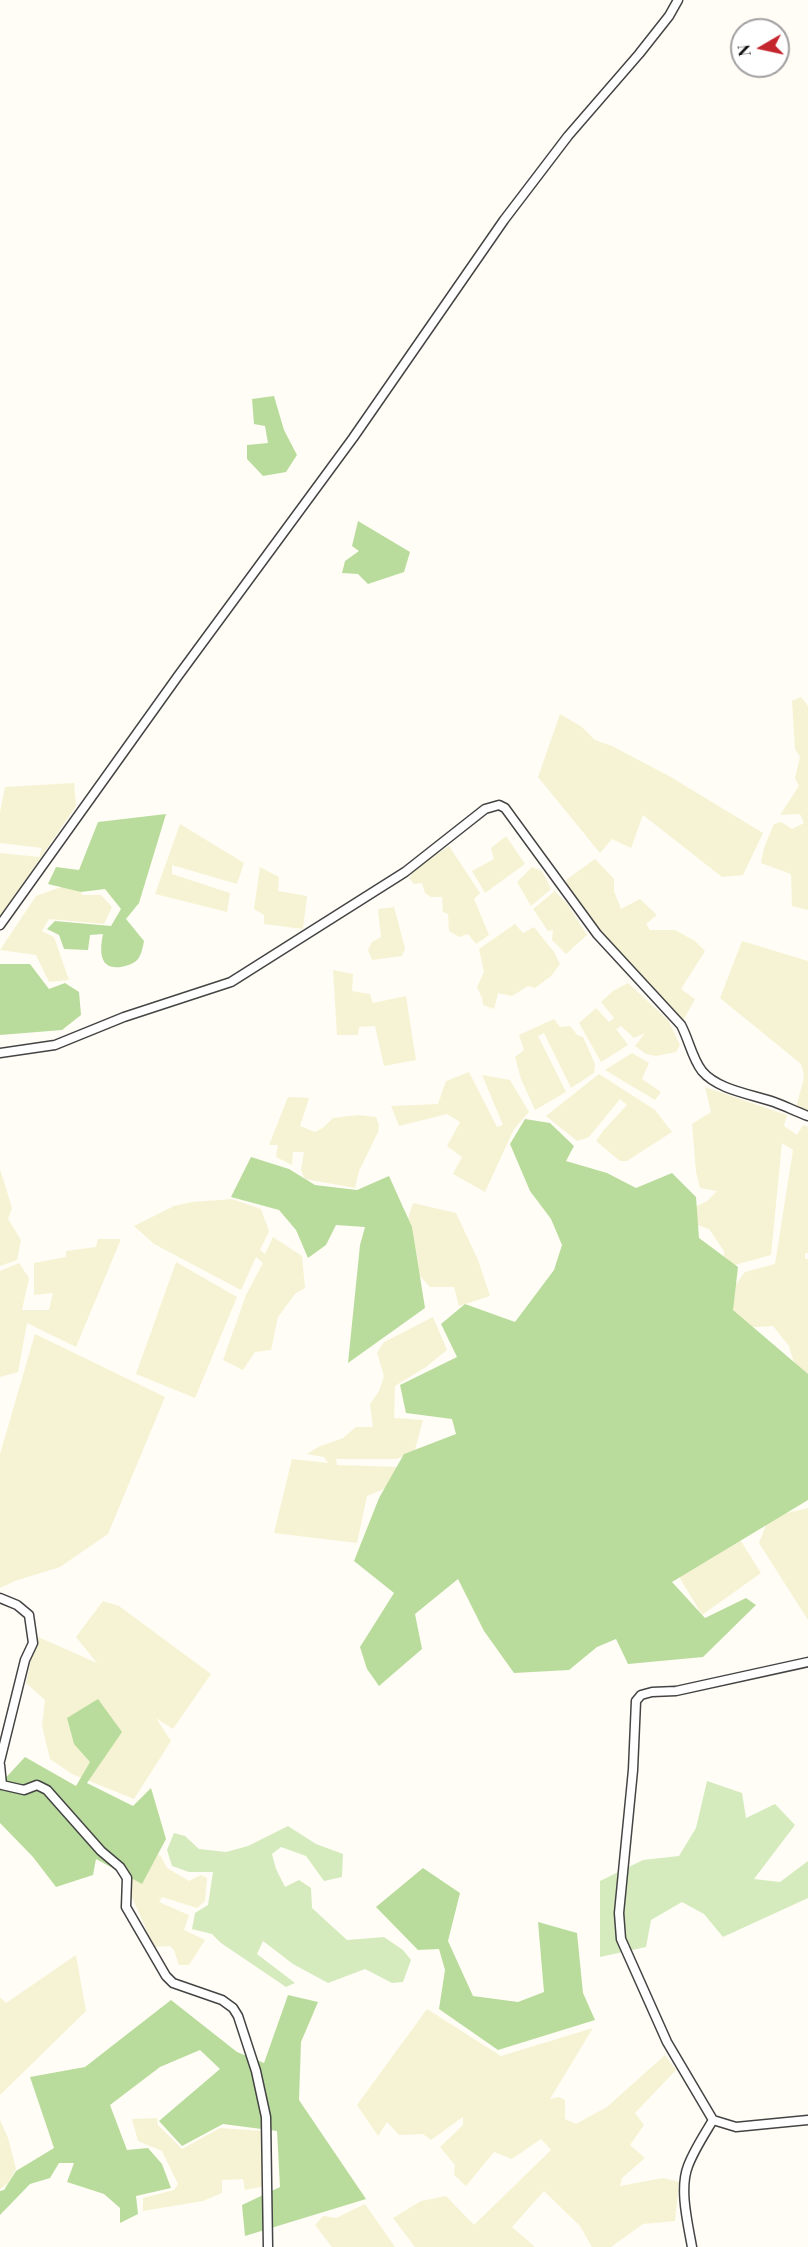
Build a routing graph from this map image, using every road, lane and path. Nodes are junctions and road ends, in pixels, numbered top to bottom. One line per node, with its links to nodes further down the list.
1 (678, 0): 2 (street)
2 (0, 925)
3 (0, 1053): 4 (street)
4 (808, 1116)
5 (0, 1598): 7 (street)
6 (808, 1662): 8 (street)
7 (0, 1763): 10 (street)
8 (713, 2120): 9 (street); 11 (street)
9 (808, 2120)
10 (268, 2247)
11 (692, 2247)

